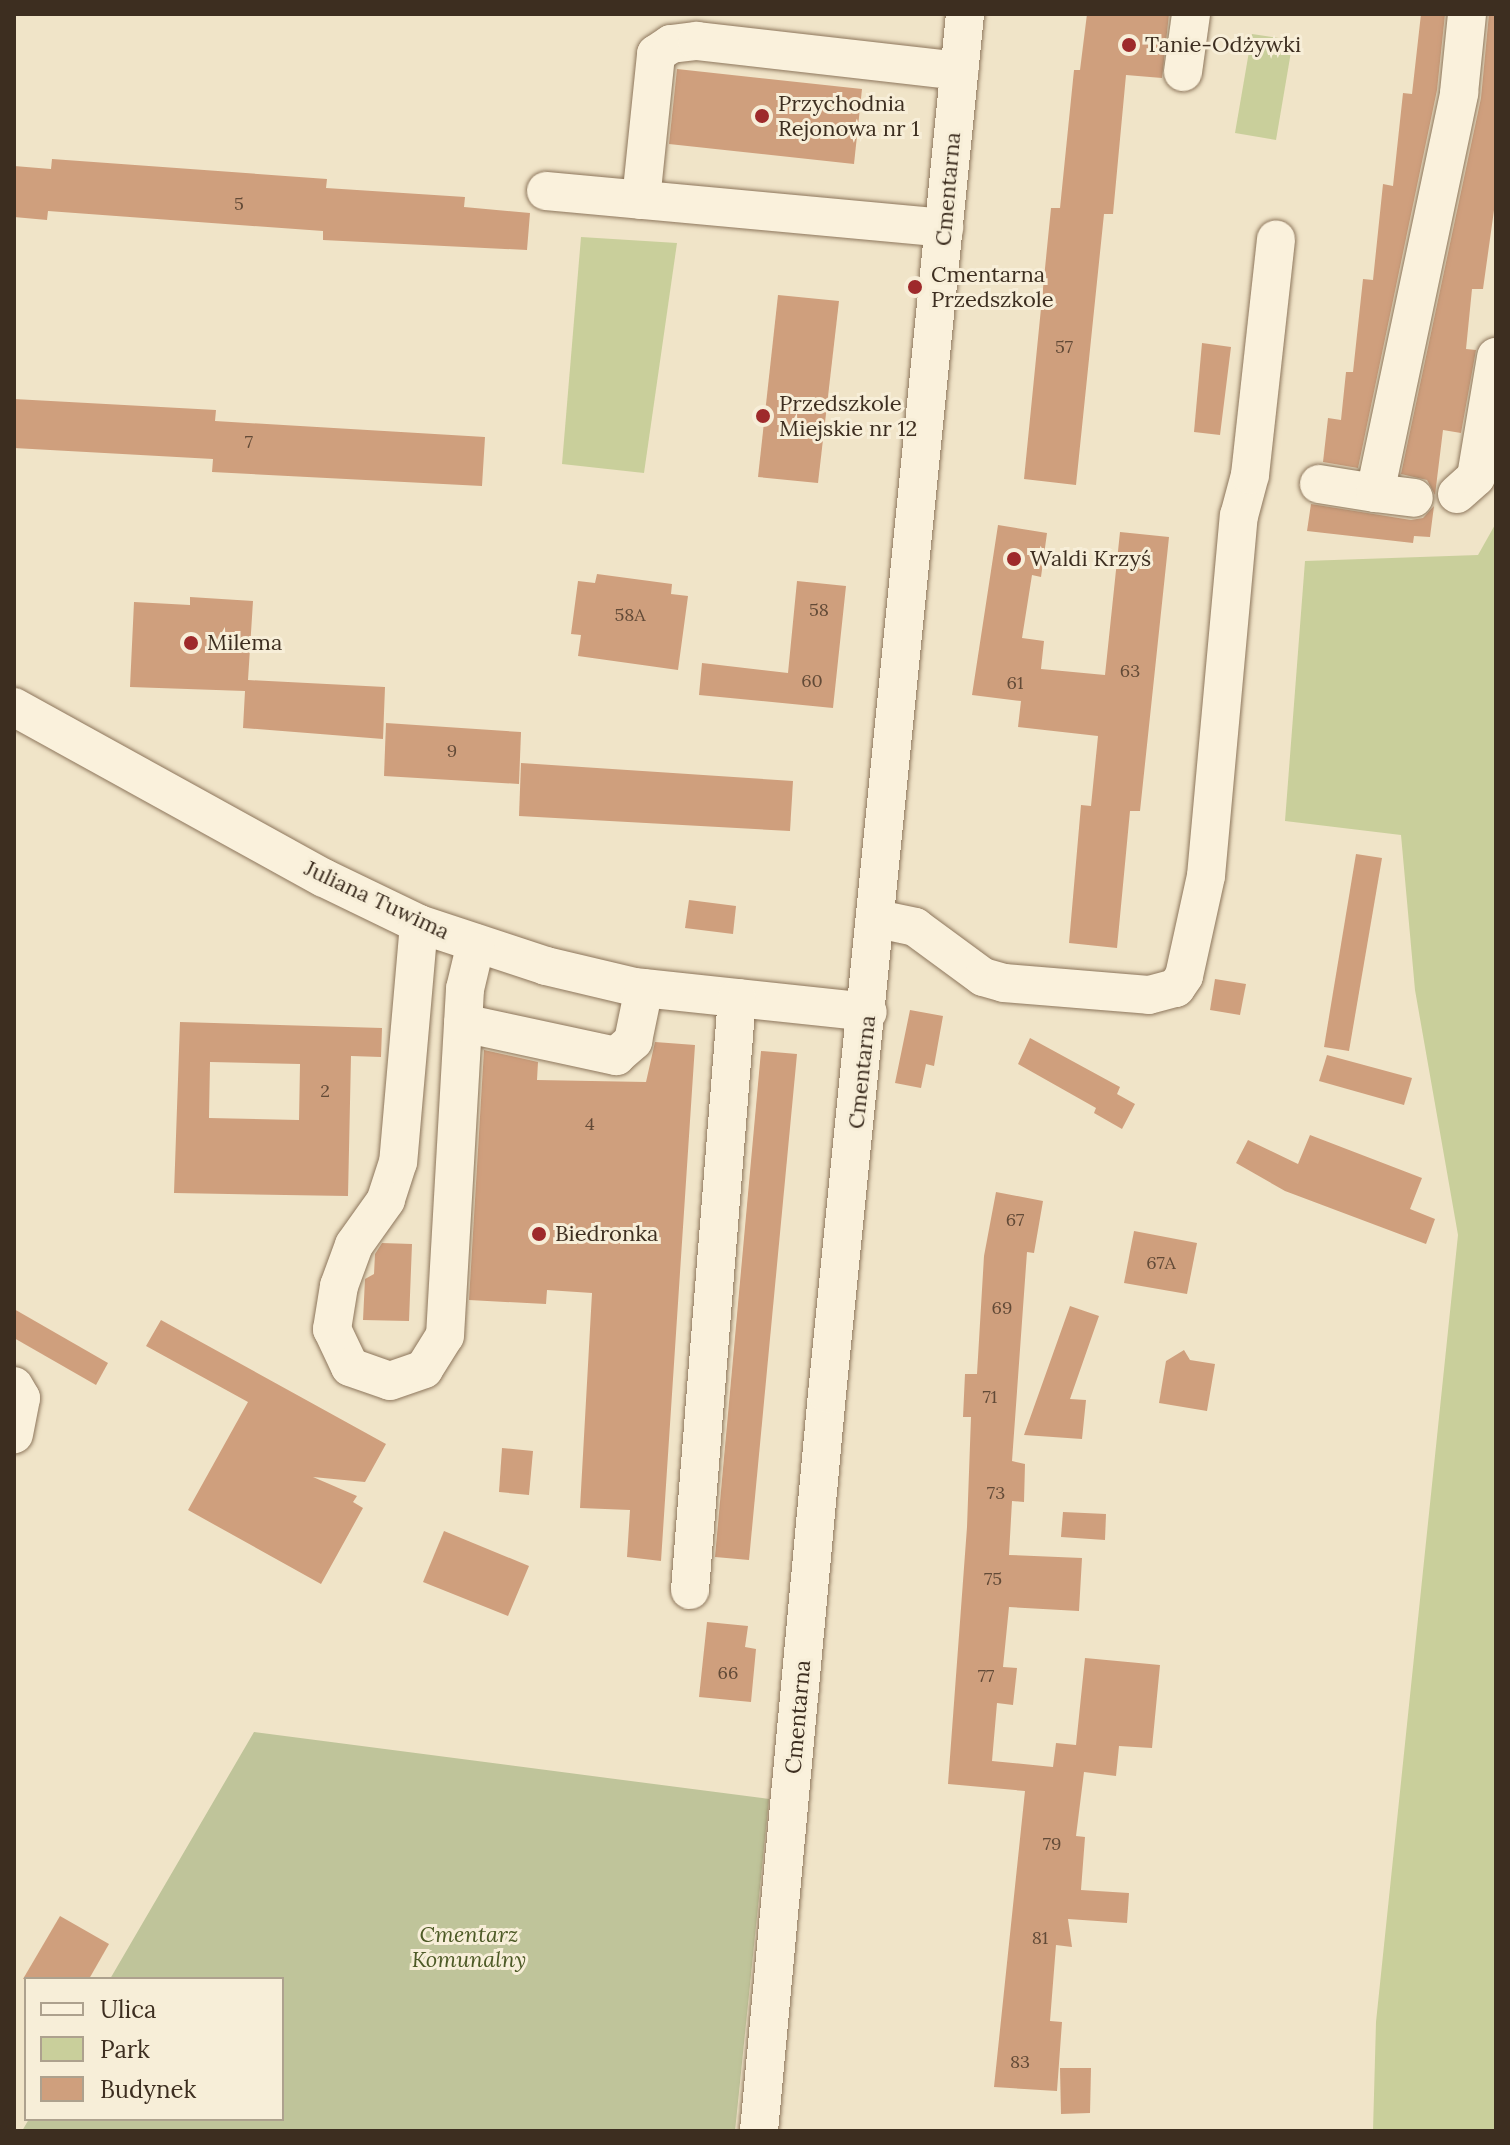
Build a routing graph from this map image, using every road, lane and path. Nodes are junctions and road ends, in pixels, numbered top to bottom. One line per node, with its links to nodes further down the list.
1 (965, 14): 4 (street, Cmentarna)
2 (1191, 14): 5 (street)
3 (1467, 14): 12 (street)
4 (959, 71): 7 (street); 8 (street, Cmentarna)
5 (1183, 72)
6 (546, 191): 7 (street)
7 (641, 200): 8 (street)
8 (944, 228): 16 (street, Cmentarna)
9 (1276, 239): 16 (street)
10 (1496, 357): 13 (street)
11 (1319, 484): 12 (street)
12 (1375, 493): 14 (street)
13 (1457, 494)
14 (1414, 498)
15 (14, 707): 17 (street, Juliana Tuwima)
16 (878, 919): 21 (street, Cmentarna)
17 (419, 924): 18 (street, Juliana Tuwima); 22 (street)
18 (476, 943): 19 (street, Juliana Tuwima); 22 (street)
19 (644, 988): 20 (street, Juliana Tuwima); 22 (street)
20 (737, 998): 21 (street, Juliana Tuwima); 25 (street)
21 (868, 1012): 26 (street, Cmentarna)
22 (463, 1023)
23 (14, 1386): 24 (street)
24 (14, 1434)
25 (690, 1590)
26 (759, 2131)

